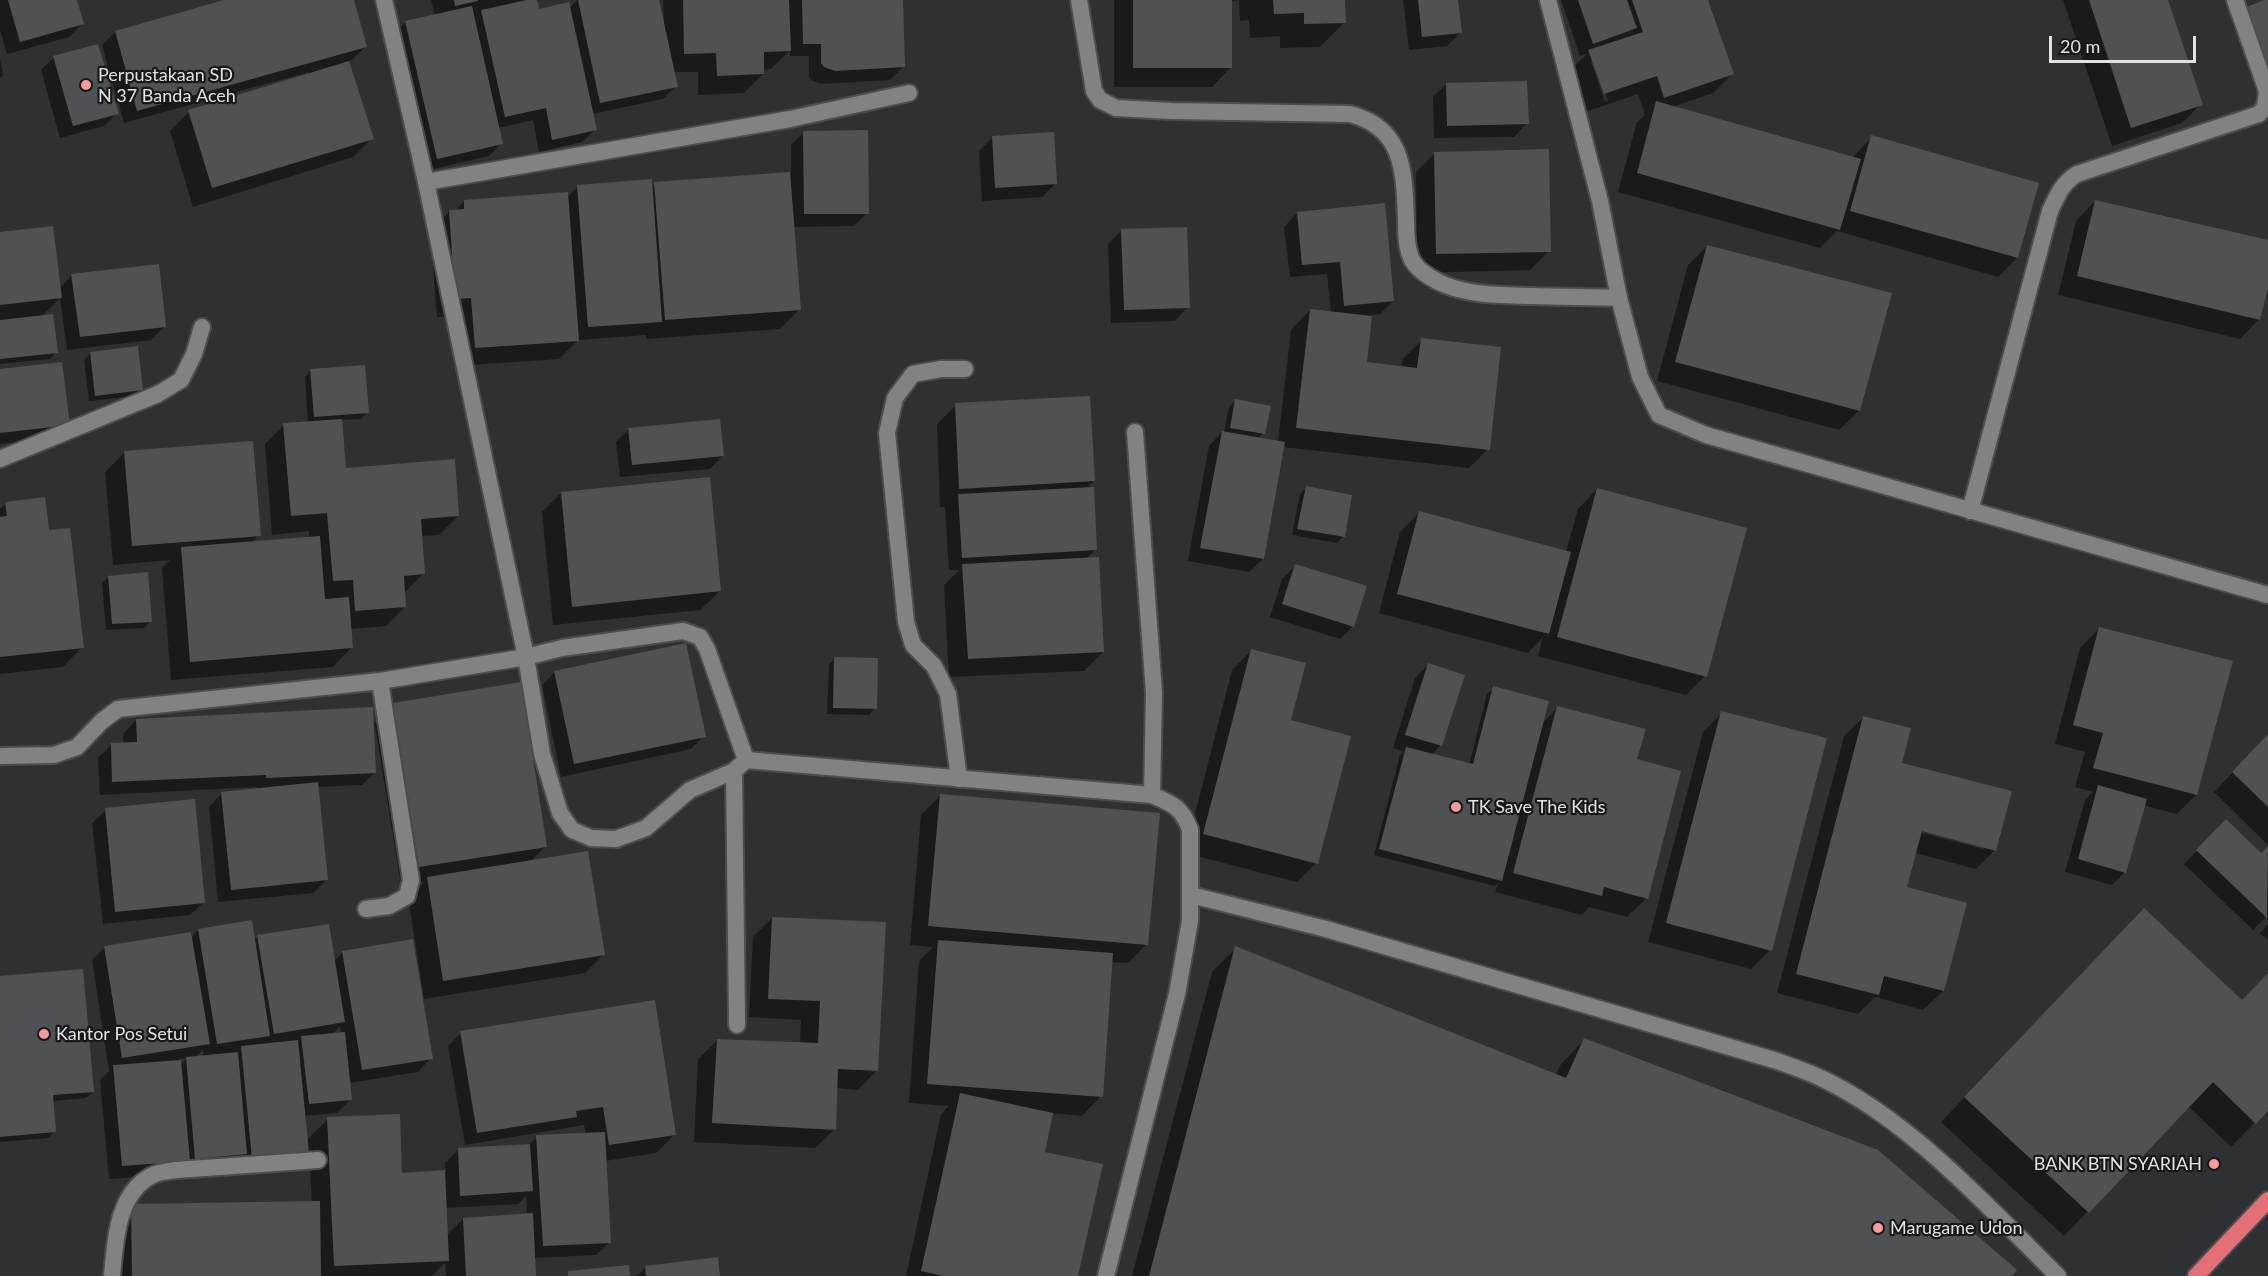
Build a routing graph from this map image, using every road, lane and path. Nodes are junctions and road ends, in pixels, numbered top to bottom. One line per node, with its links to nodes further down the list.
1 (384, 0): 6 (street)
2 (1079, 0): 7 (street)
3 (1548, 0): 7 (street)
4 (2235, 0): 12 (street)
5 (909, 93): 6 (street)
6 (426, 182): 14 (street)
7 (1619, 298): 12 (street)
8 (202, 327): 11 (street)
9 (965, 369): 18 (street)
10 (1135, 432): 19 (street)
11 (0, 459)
12 (1970, 511): 13 (street)
13 (2268, 595)
14 (526, 657): 15 (street); 17 (street); 17 (street)
15 (380, 681): 16 (street); 21 (street)
16 (0, 756)
17 (740, 766): 18 (street); 22 (street)
18 (959, 779): 19 (street)
19 (1152, 795): 20 (street)
20 (1191, 895): 26 (street); 27 (street)
21 (366, 909)
22 (737, 1025)
23 (318, 1160): 25 (street)
24 (2268, 1200): 28 (highway)
25 (112, 1276)
26 (1106, 1276)
27 (2058, 1276)
28 (2196, 1276)

